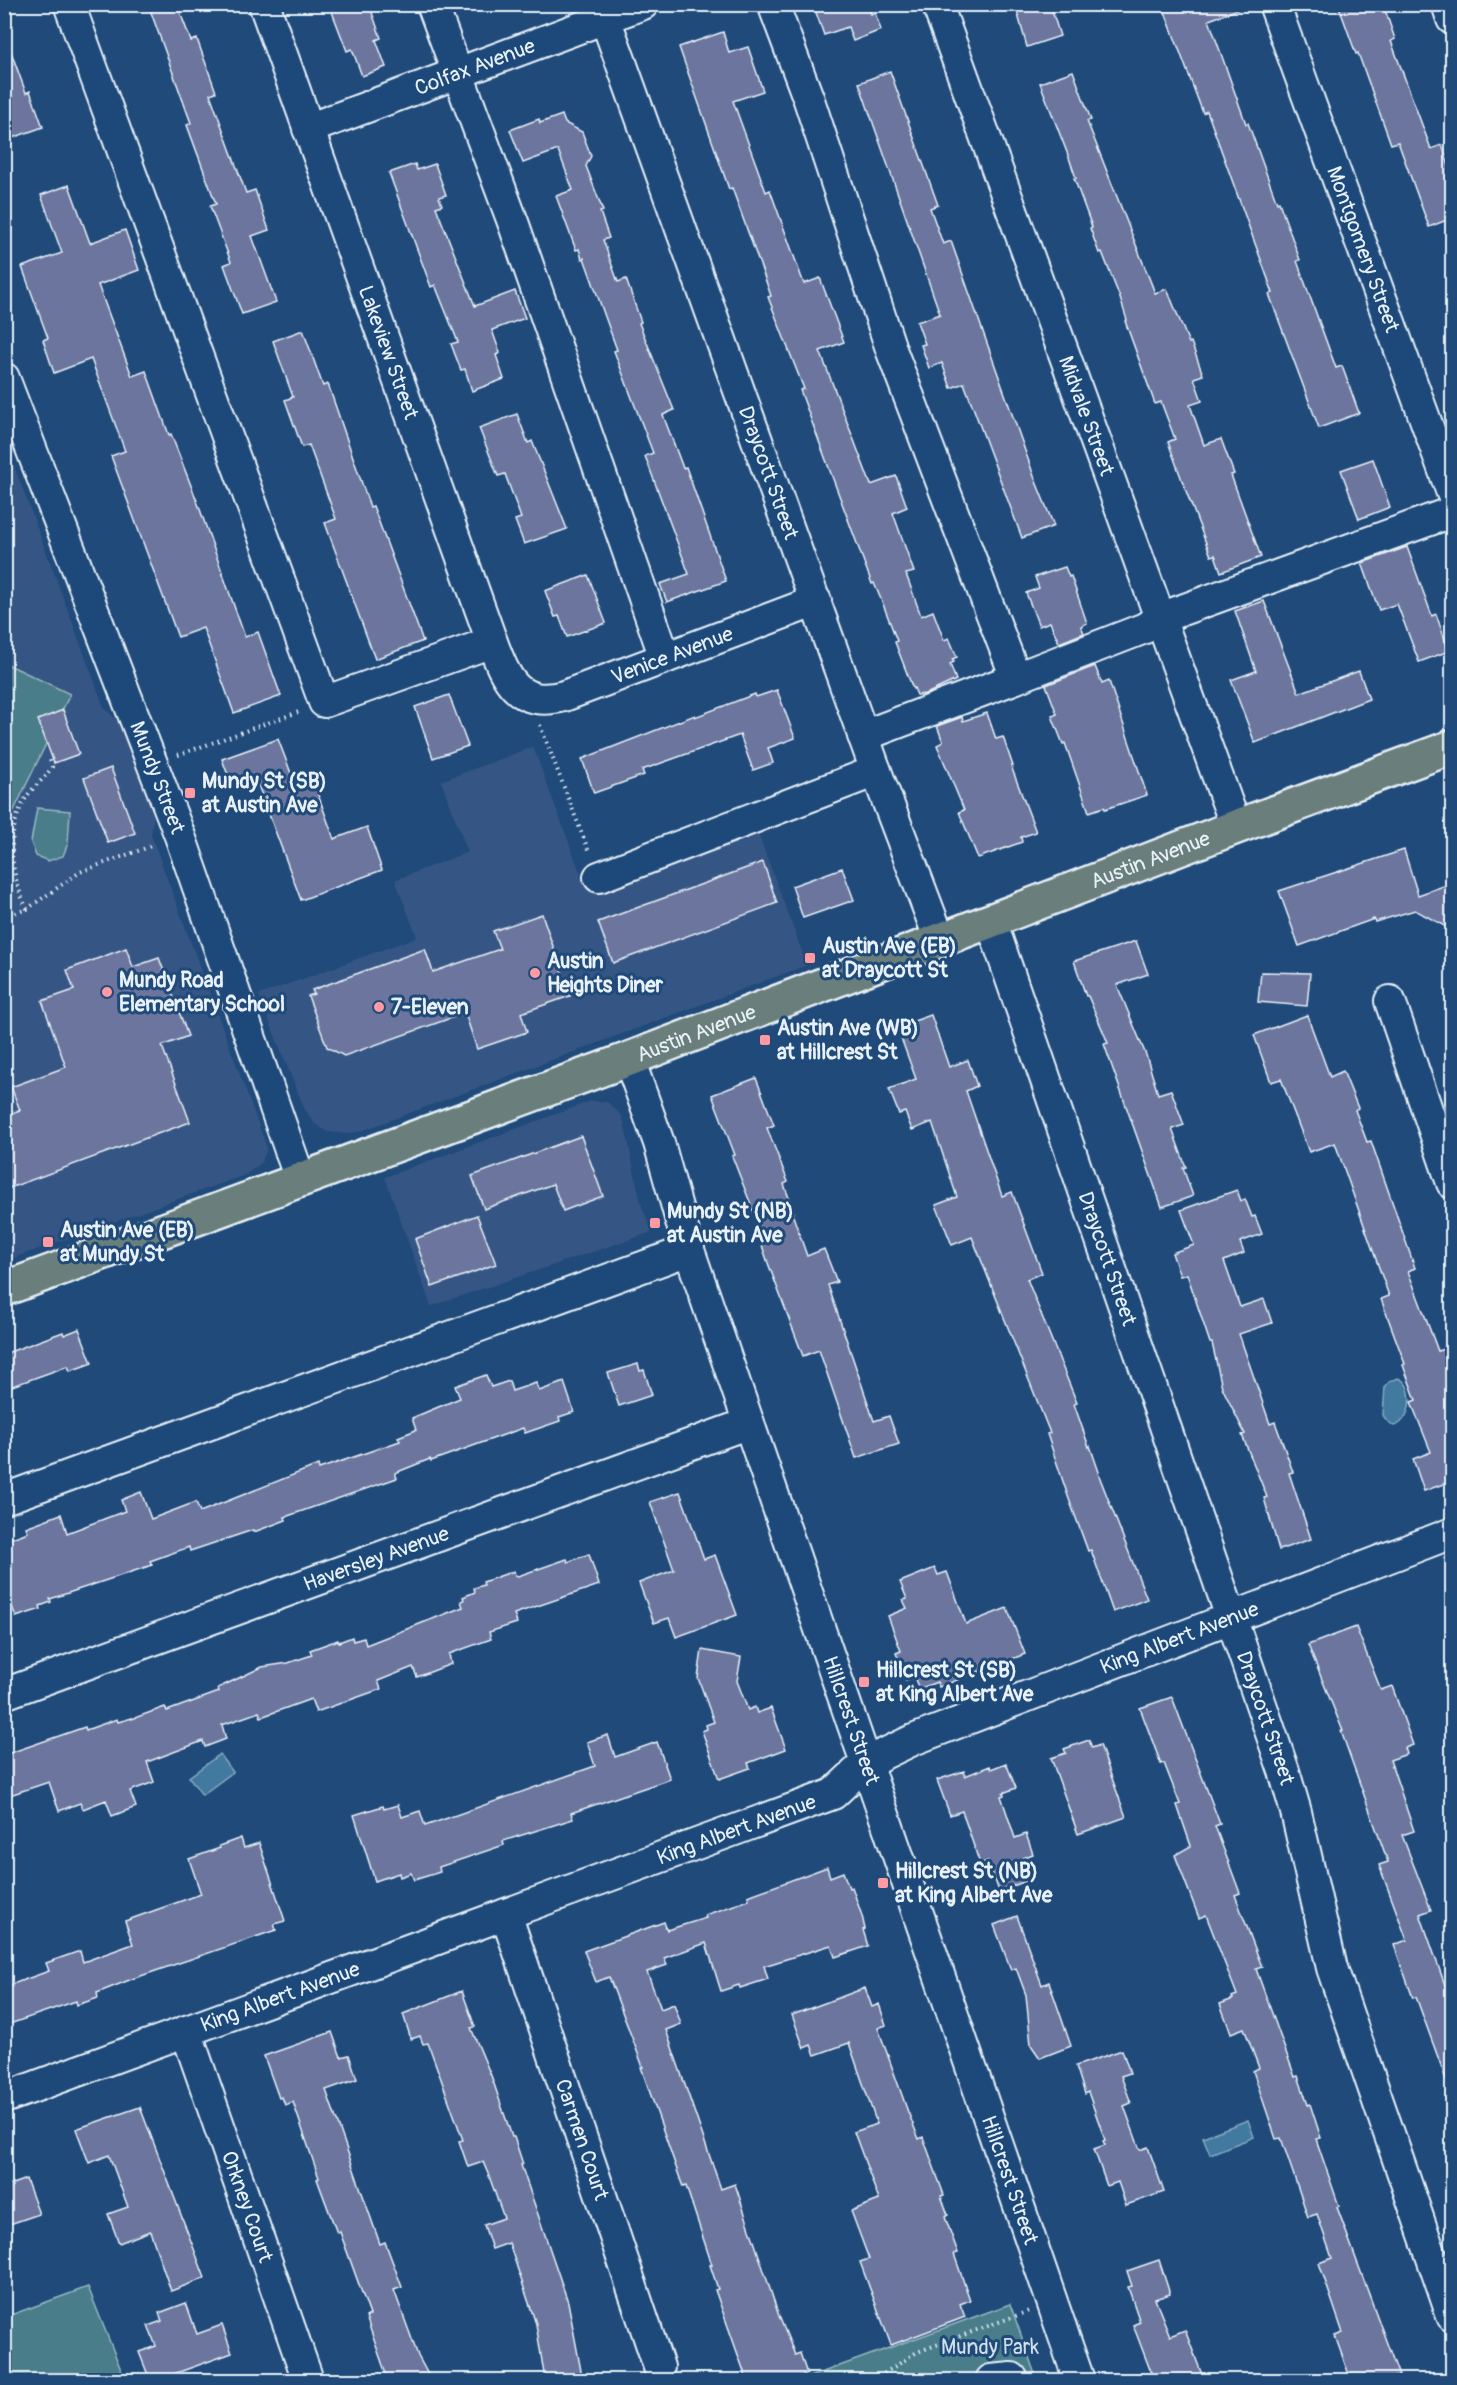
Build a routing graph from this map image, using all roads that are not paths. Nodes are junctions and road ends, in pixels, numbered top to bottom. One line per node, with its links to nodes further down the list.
1 (69, 4): 18 (street)
2 (264, 4): 12 (street, Lakeview Street)
3 (432, 4): 11 (street)
4 (643, 4): 9 (street, Colfax Avenue)
5 (772, 4): 20 (street)
6 (937, 4): 17 (street, Midvale Street)
7 (1274, 4): 14 (street, Montgomery Street)
8 (1447, 4): 10 (street)
9 (602, 12): 11 (street, Colfax Avenue); 16 (street, Draycott Street)
10 (1452, 19)
11 (457, 72): 12 (street, Colfax Avenue); 19 (street)
12 (308, 129): 18 (street, Lakeview Street)
13 (4, 378): 32 (street, Mundy Street)
14 (1452, 493)
15 (1452, 512): 17 (street)
16 (816, 601): 19 (street, Venice Avenue); 22 (street, Draycott Street)
17 (1160, 618): 20 (street); 25 (street, Midvale Street)
18 (492, 642): 21 (street, Lakeview Street)
19 (665, 658): 21 (street, Venice Avenue)
20 (1016, 678): 22 (street)
21 (533, 698)
22 (863, 736): 24 (street, Draycott Street)
23 (1452, 747): 25 (main road, Austin Avenue)
24 (876, 771): 26 (street); 28 (street, Draycott Street)
25 (1236, 827): 27 (main road, Austin Avenue)
26 (599, 878)
27 (991, 921): 28 (main road, Austin Avenue); 39 (street, Draycott Street)
28 (940, 940): 30 (main road, Austin Avenue)
29 (1390, 1001): 31 (street)
30 (629, 1059): 32 (main road, Austin Avenue); 34 (street, Hillcrest Street)
31 (1446, 1141): 33 (street)
32 (300, 1179): 35 (main road, Austin Avenue)
33 (1452, 1183)
34 (689, 1250): 36 (street, Hillcrest Street); 37 (street)
35 (4, 1289)
36 (749, 1423): 40 (street, Haversley Avenue); 41 (street, Hillcrest Street)
37 (4, 1499)
38 (1452, 1533): 39 (street, King Albert Avenue)
39 (1231, 1617): 41 (street, King Albert Avenue); 45 (street, Draycott Street)
40 (4, 1694)
41 (867, 1762): 42 (street, King Albert Avenue); 48 (street, Hillcrest Street)
42 (506, 1914): 43 (street, King Albert Avenue); 46 (street, Carmen Court)
43 (186, 2031): 44 (street, King Albert Avenue); 47 (street, Orkney Court)
44 (4, 2098)
45 (1452, 2316)
46 (659, 2367)
47 (308, 2380)
48 (1079, 2380)

